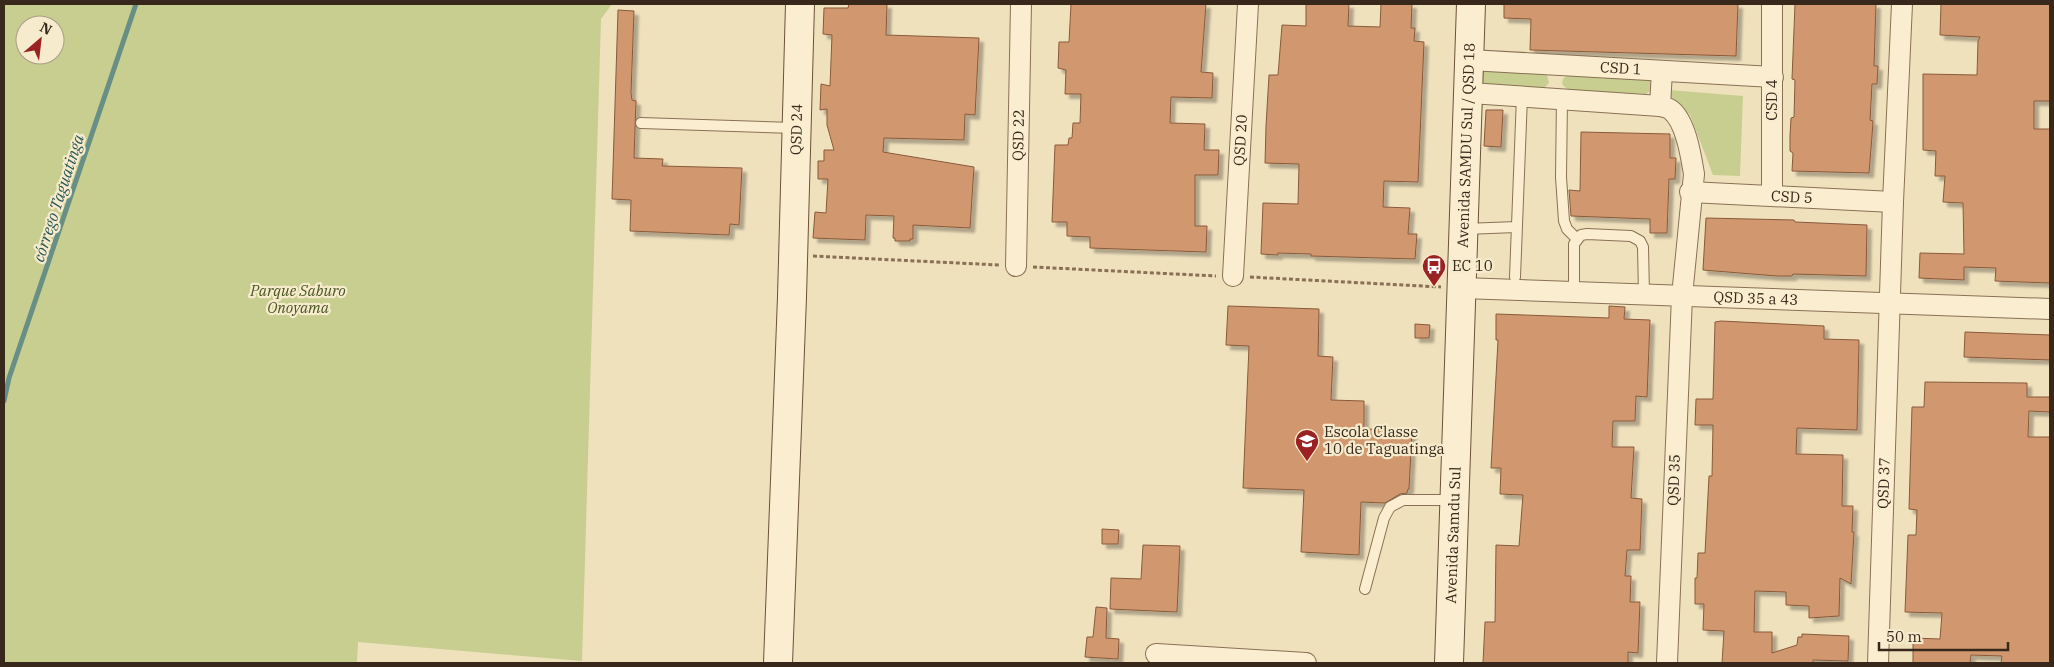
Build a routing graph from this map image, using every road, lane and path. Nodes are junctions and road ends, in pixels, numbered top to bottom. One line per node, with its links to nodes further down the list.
1 (800, 4): 16 (street, QSD 24)
2 (1021, 4): 24 (street, QSD 22)
3 (1248, 4): 25 (street, QSD 20)
4 (1472, 4): 7 (street, Avenida SAMDU Sul / QSD 18)
5 (1772, 4): 10 (street, CSD 4)
6 (1902, 4): 19 (street, QSD 37)
7 (1470, 60): 8 (street, CSD 1); 11 (street, Avenida SAMDU Sul / QSD 18)
8 (1556, 65): 9 (street, CSD 1); 13 (street)
9 (1662, 71): 10 (street, CSD 1); 14 (street)
10 (1773, 77): 18 (street, CSD 4)
11 (1470, 93): 12 (street); 21 (street, Avenida SAMDU Sul / QSD 18)
12 (1522, 96): 13 (street); 20 (lane)
13 (1558, 98): 14 (street); 22 (lane)
14 (1660, 106): 17 (street, QSD 35)
15 (640, 123): 16 (lane)
16 (796, 128): 23 (street, QSD 24)
17 (1690, 192): 18 (street, CSD 5); 30 (street, QSD 35)
18 (1772, 195): 19 (street, CSD 5)
19 (1893, 202): 31 (street, QSD 37)
20 (1516, 227): 21 (lane); 26 (lane)
21 (1464, 229): 27 (street, Avenida SAMDU Sul / QSD 18)
22 (1577, 239): 28 (lane); 29 (lane)
23 (792, 255): 24 (path); 37 (street, QSD 24)
24 (1016, 266): 25 (path)
25 (1233, 276): 27 (path)
26 (1515, 277)
27 (1462, 288): 28 (street, QSD 35 a 43); 33 (street, Avenida Samdu Sul)
28 (1574, 292): 29 (street, QSD 35 a 43)
29 (1644, 294): 30 (street, QSD 35 a 43)
30 (1682, 296): 31 (street, QSD 35 a 43); 40 (street, QSD 35)
31 (1891, 303): 32 (street, QSD 35 a 43); 41 (street, QSD 37)
32 (2050, 309)
33 (1454, 500): 34 (lane); 39 (street, Avenida Samdu Sul)
34 (1365, 590)
35 (1156, 654): 36 (street)
36 (1224, 661): 38 (street)
37 (778, 663)
38 (1306, 663)
39 (1449, 663)
40 (1667, 663)
41 (1878, 663)

